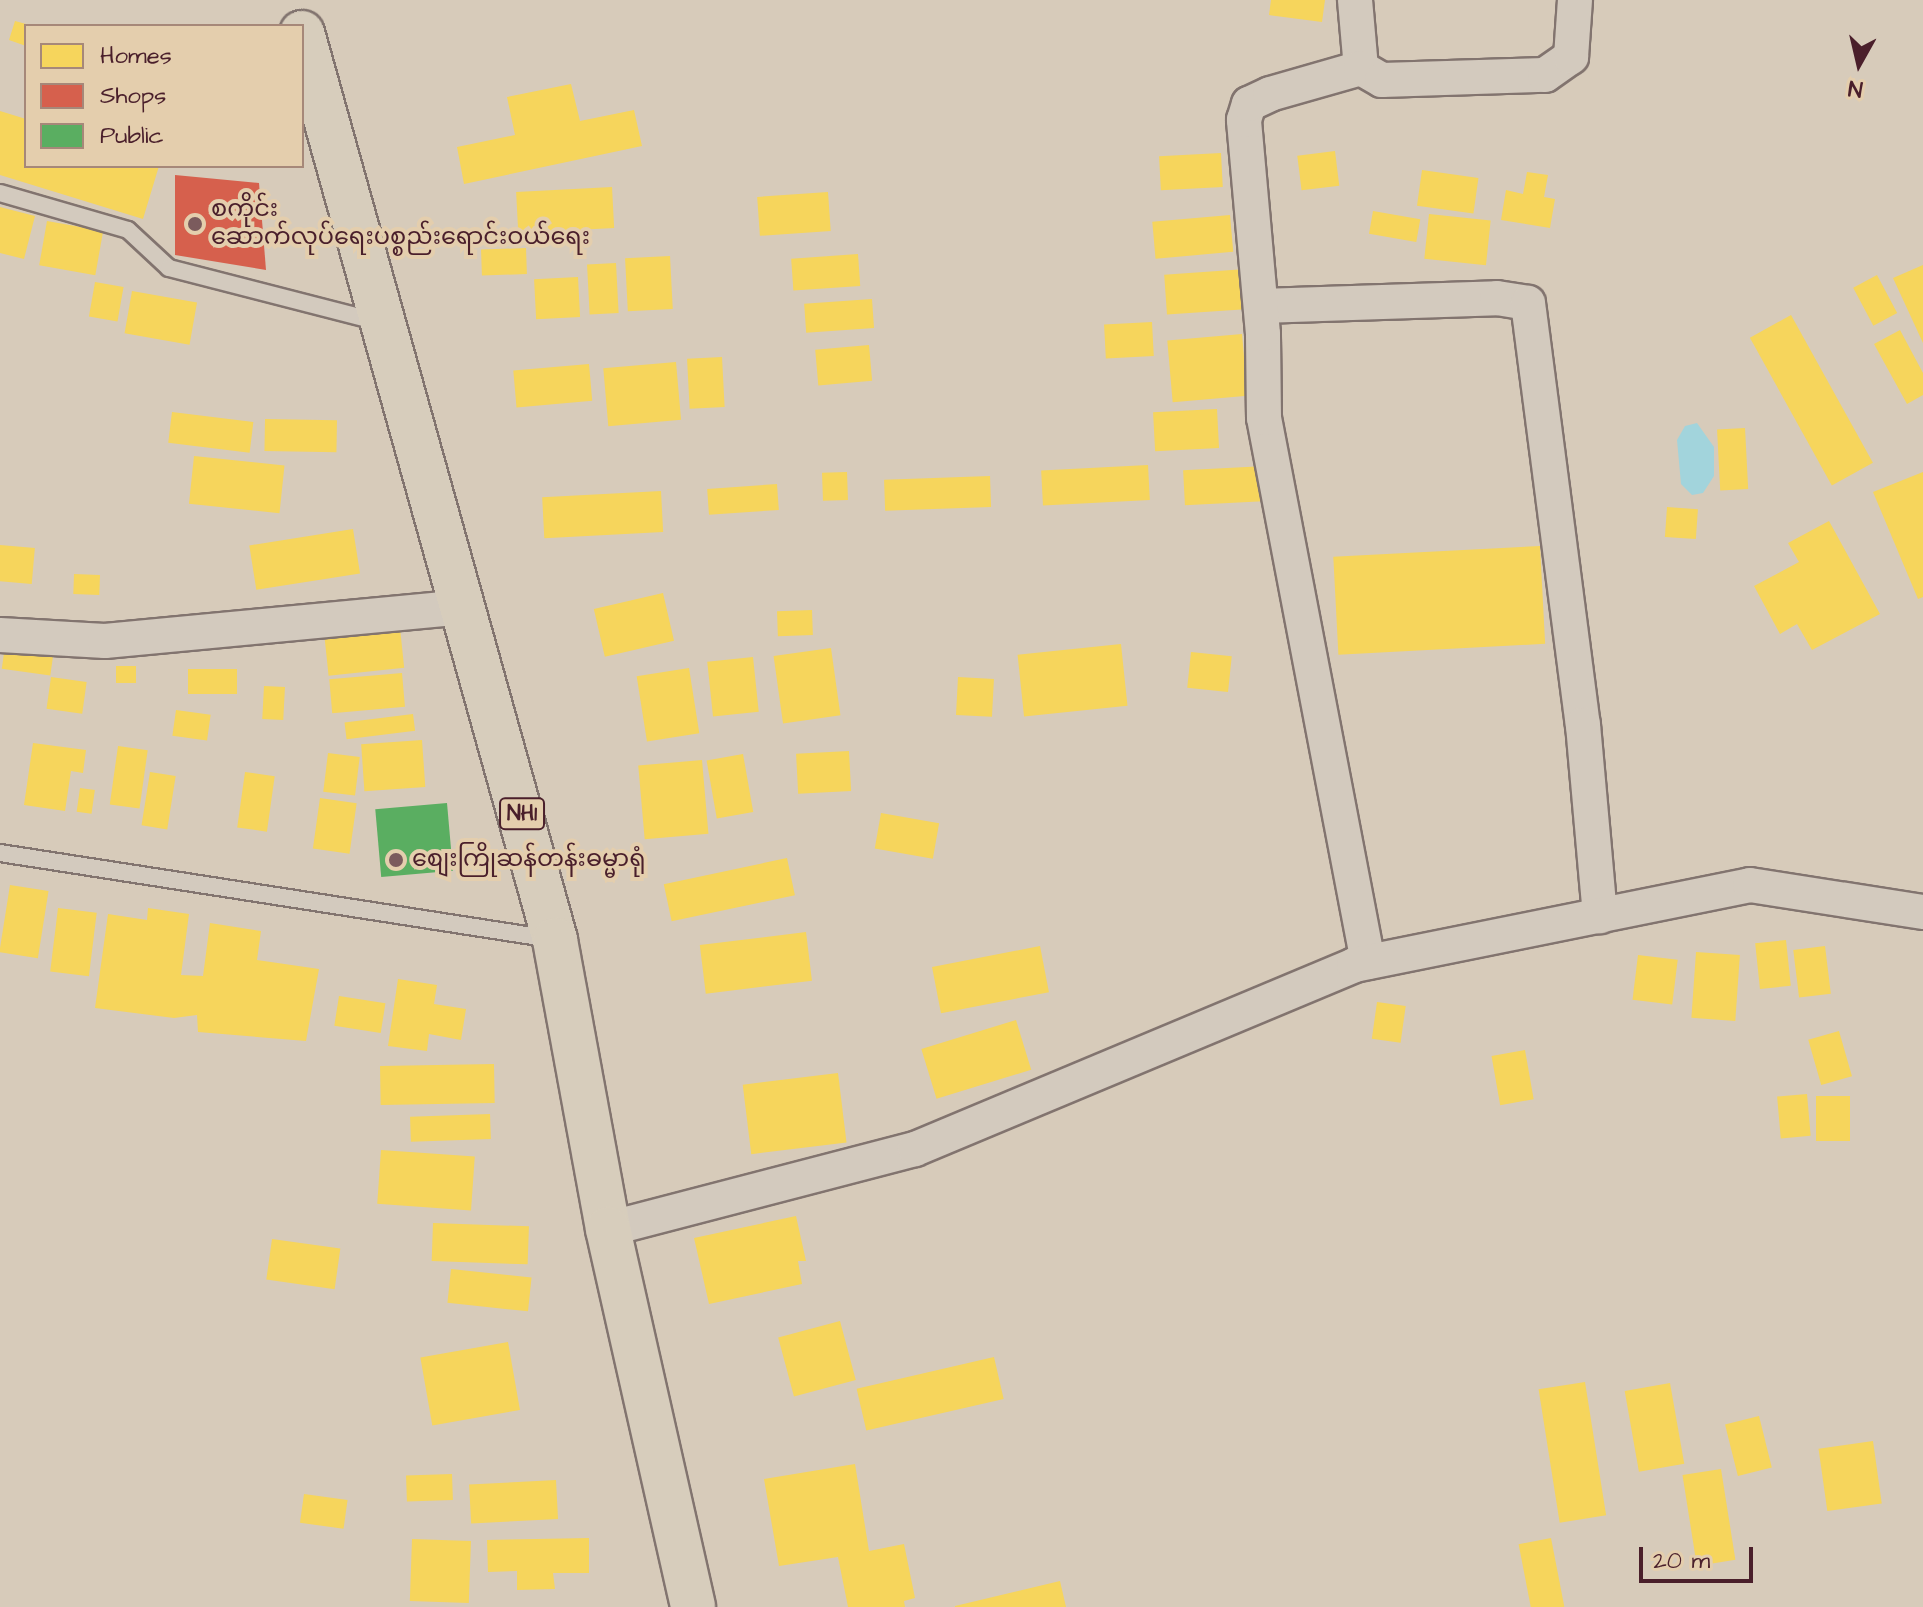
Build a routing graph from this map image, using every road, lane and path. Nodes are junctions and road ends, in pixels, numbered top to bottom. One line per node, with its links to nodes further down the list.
1 (293, 0): 4 (highway)
2 (1355, 0): 6 (street)
3 (1575, 0): 6 (street)
4 (299, 24)
5 (304, 40): 9 (highway, NH1)
6 (1361, 68): 8 (street)
7 (0, 193): 9 (lane)
8 (1261, 306): 14 (street); 16 (street)
9 (385, 323): 10 (highway, NH1)
10 (464, 607): 11 (street); 15 (highway, NH1)
11 (0, 635)
12 (0, 853): 15 (lane)
13 (1923, 912): 14 (street)
14 (1600, 916): 16 (street)
15 (555, 940): 17 (highway, NH1)
16 (1368, 962): 17 (street)
17 (608, 1229): 18 (highway, NH1)
18 (693, 1607)

